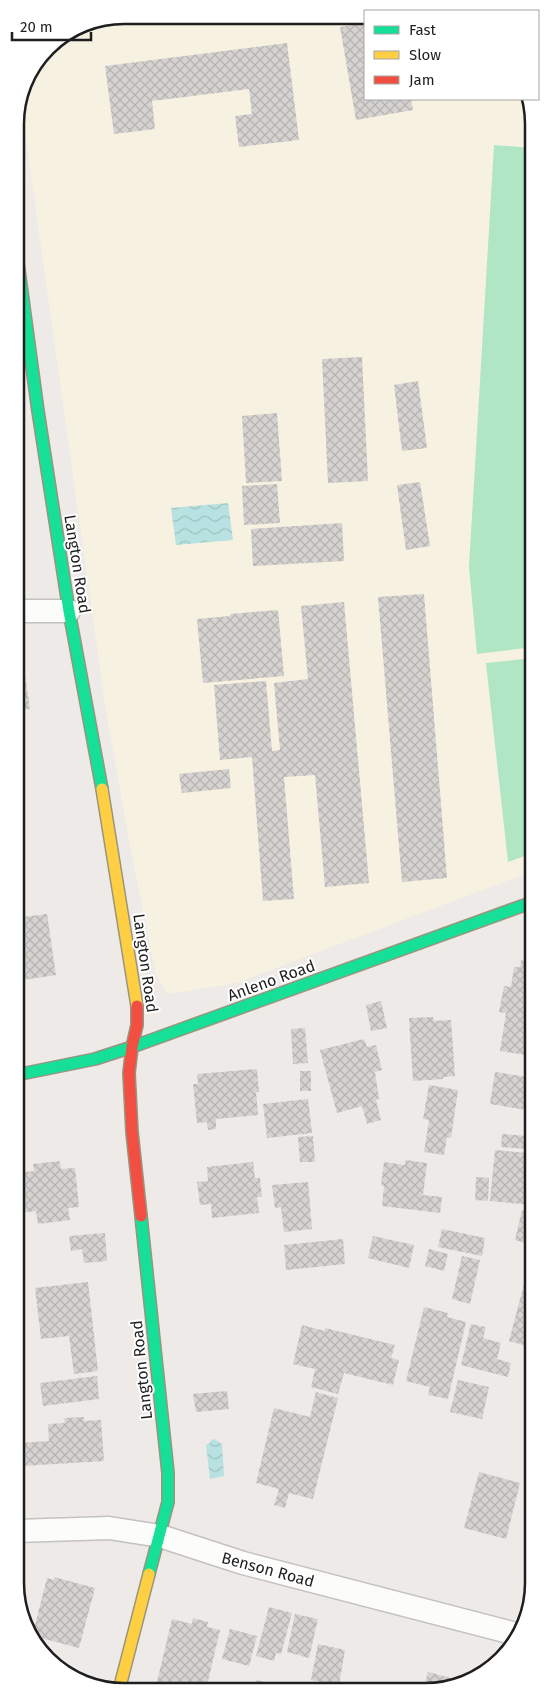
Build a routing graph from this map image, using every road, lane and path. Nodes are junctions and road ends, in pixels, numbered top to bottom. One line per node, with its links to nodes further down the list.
1 (24, 308): 3 (street, Langton Road)
2 (24, 611): 3 (street)
3 (69, 611): 5 (street, Langton Road)
4 (525, 905): 5 (street, Anleno Road)
5 (132, 1047): 6 (street, Anleno Road); 8 (street, Langton Road)
6 (24, 1073)
7 (24, 1530): 8 (street, Benson Road)
8 (160, 1536): 9 (street, Benson Road); 10 (street, Langton Road)
9 (512, 1633)
10 (121, 1683)

